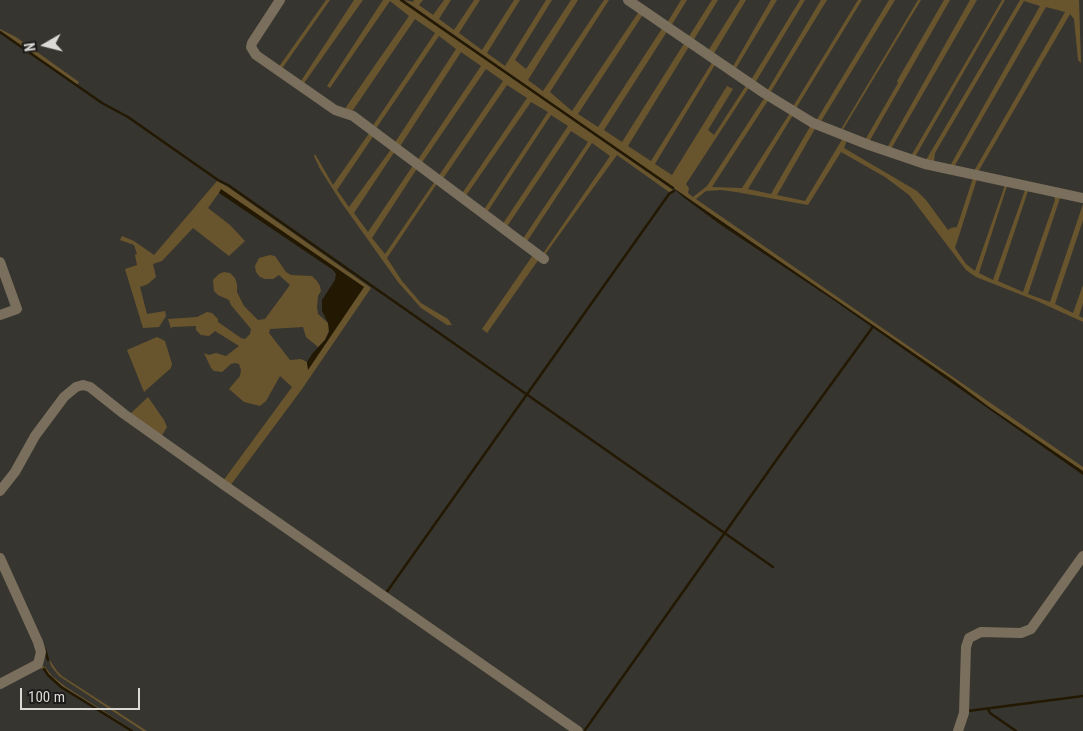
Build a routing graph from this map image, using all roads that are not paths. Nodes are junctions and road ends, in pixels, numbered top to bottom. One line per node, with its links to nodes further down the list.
1 (280, 0): 4 (street)
2 (628, 0): 3 (street)
3 (1083, 198)
4 (544, 259)
5 (0, 262): 6 (street)
6 (0, 315)
7 (0, 492): 11 (street)
8 (1083, 556): 12 (street)
9 (0, 558): 10 (street)
10 (0, 684)
11 (578, 731)
12 (958, 731)

